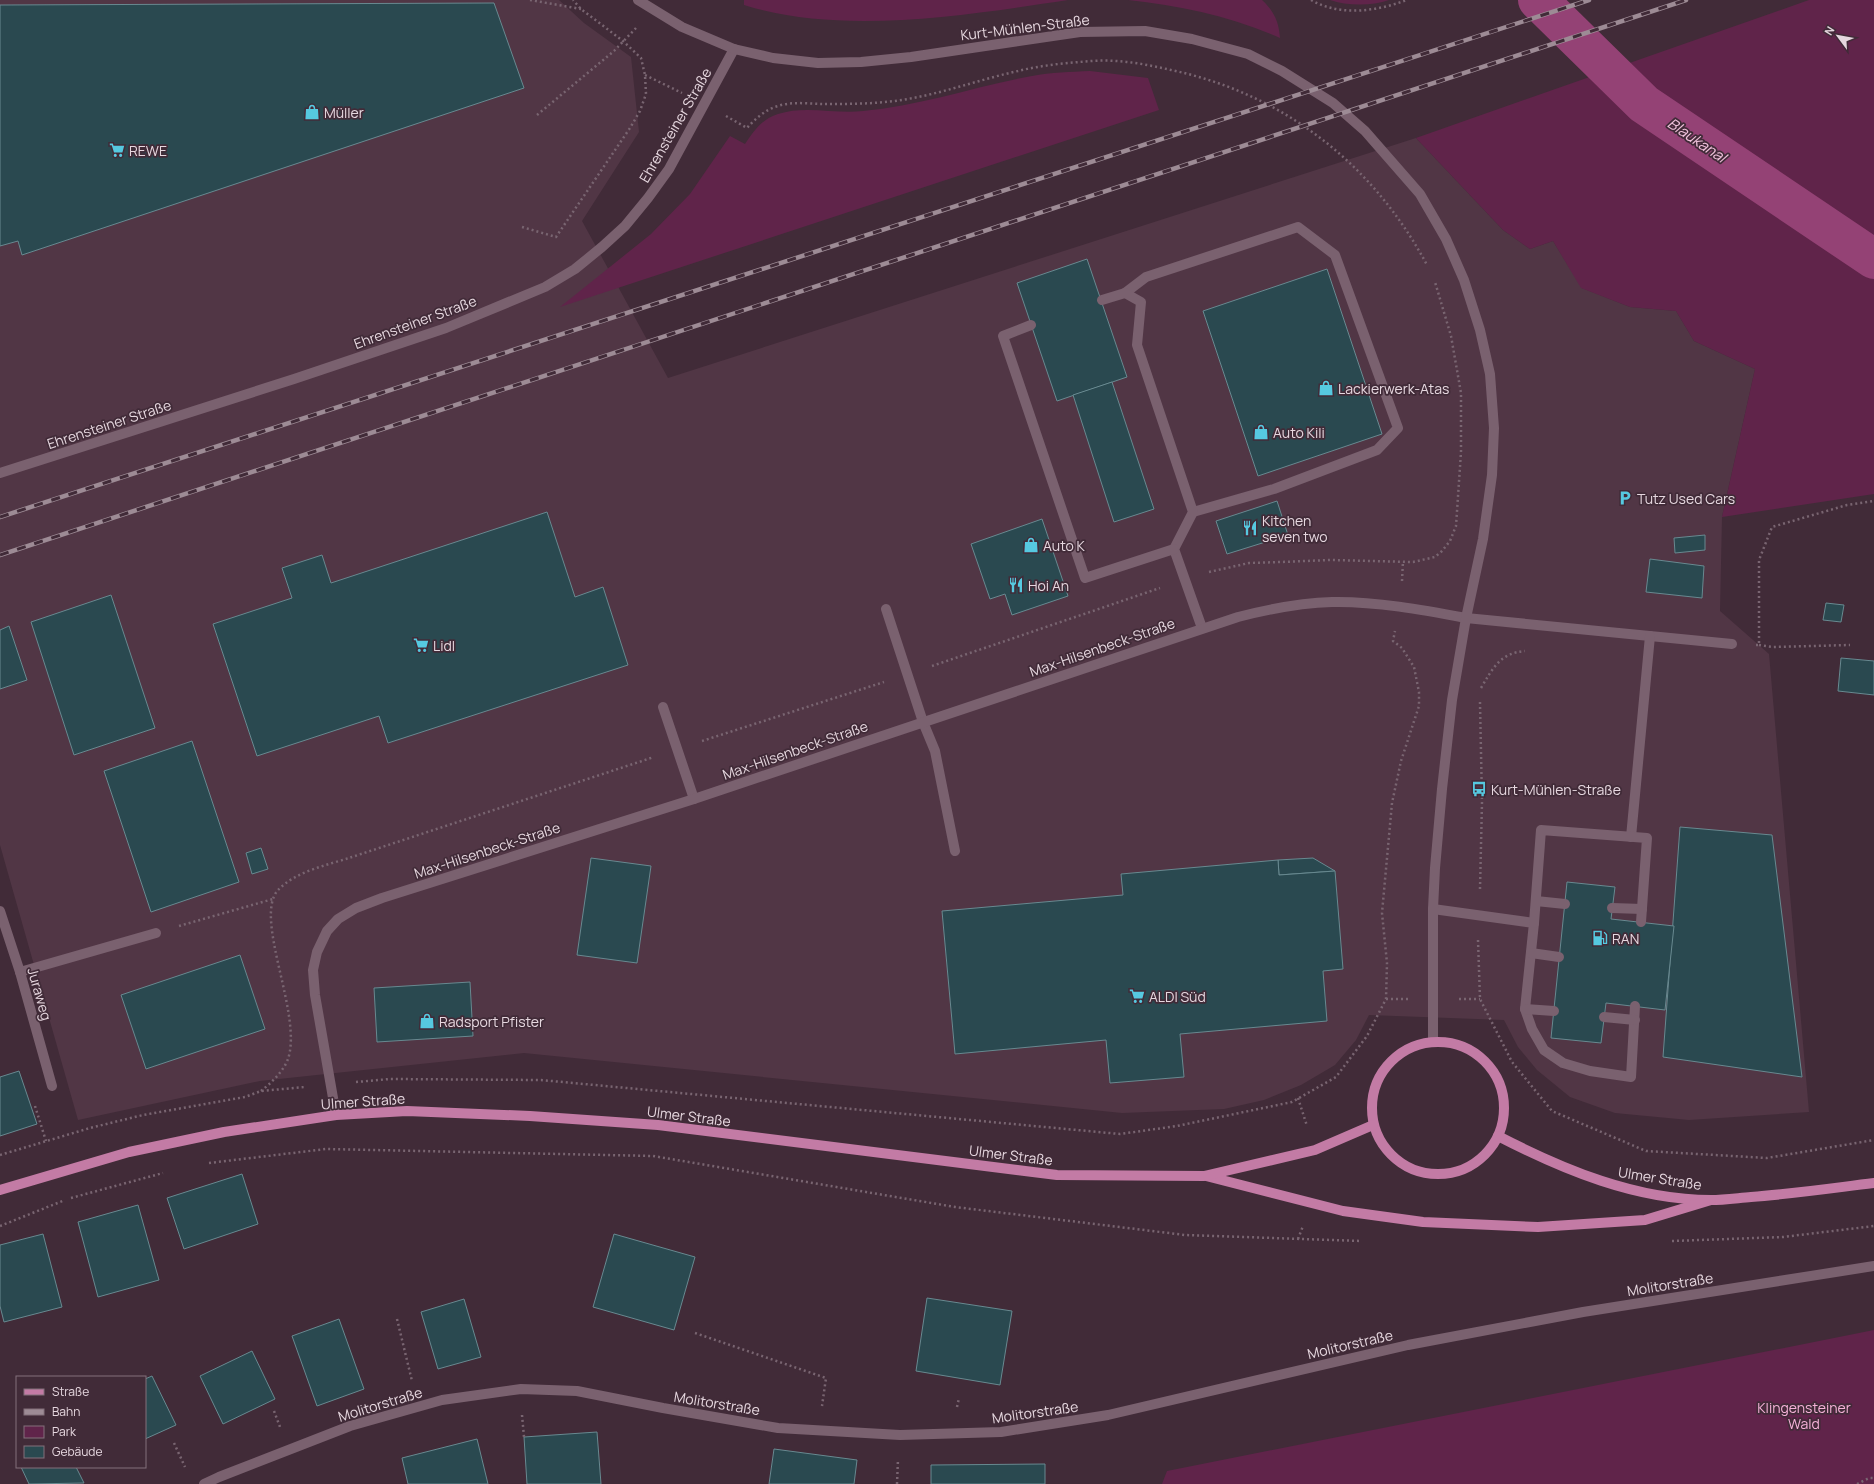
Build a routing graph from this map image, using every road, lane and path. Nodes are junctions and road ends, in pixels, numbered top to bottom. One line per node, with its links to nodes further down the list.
1 (530, 0): 6 (path)
2 (573, 0): 6 (path)
3 (638, 0): 8 (street, Kurt-Mühlen-Straße)
4 (1311, 0): 5 (path)
5 (1407, 0)
6 (581, 9): 7 (path)
7 (623, 41): 9 (path); 11 (path)
8 (734, 50): 10 (street, Ehrensteiner Straße); 25 (street, Kurt-Mühlen-Straße)
9 (645, 75): 10 (path); 13 (path)
10 (704, 103): 19 (street, Ehrensteiner Straße)
11 (537, 115)
12 (748, 128): 14 (path)
13 (522, 227)
14 (1429, 268)
15 (1433, 275): 23 (path)
16 (1125, 294): 17 (street); 21 (street); 21 (street)
17 (1102, 300)
18 (1031, 325): 22 (street)
19 (0, 474)
20 (1874, 501): 32 (path)
21 (1193, 512): 22 (street)
22 (1174, 549): 23 (street)
23 (1185, 580): 27 (street); 33 (path)
24 (886, 609): 33 (street)
25 (1466, 618): 26 (street, Max-Hilsenbeck-Straße); 27 (street, Max-Hilsenbeck-Straße); 46 (street, Kurt-Mühlen-Straße)
26 (1536, 625): 28 (street, Max-Hilsenbeck-Straße); 34 (path)
27 (1202, 628): 37 (street, Max-Hilsenbeck-Straße)
28 (1650, 636): 30 (street, Max-Hilsenbeck-Straße); 40 (street)
29 (1393, 641): 62 (path)
30 (1732, 644): 32 (path)
31 (1850, 644): 32 (path)
32 (1759, 645)
33 (907, 674): 37 (street); 38 (path)
34 (1479, 691)
35 (1480, 699): 49 (path)
36 (663, 707): 38 (street)
37 (923, 722): 39 (street, Max-Hilsenbeck-Straße); 41 (street)
38 (677, 749): 39 (street); 42 (path)
39 (694, 798): 62 (street, Max-Hilsenbeck-Straße)
40 (1631, 837): 43 (street); 47 (street)
41 (955, 851)
42 (273, 899): 52 (path); 64 (path)
43 (1536, 902): 44 (street); 51 (street)
44 (1565, 904)
45 (1612, 908): 47 (street)
46 (1433, 909): 49 (street); 61 (street, Kurt-Mühlen-Straße)
47 (1642, 909): 50 (street)
48 (0, 911): 55 (street, Juraweg)
49 (1479, 916): 51 (street); 69 (path)
50 (1641, 922)
51 (1534, 923): 53 (street)
52 (156, 933): 55 (street)
53 (1531, 954): 54 (street); 57 (street)
54 (1559, 957)
55 (20, 972): 63 (street, Juraweg)
56 (1635, 1006): 60 (street)
57 (1525, 1009): 58 (street); 60 (street)
58 (1554, 1011)
59 (1604, 1017): 60 (street)
60 (1635, 1020)
61 (1433, 1042): 67 (main road); 68 (main road)
62 (330, 1084): 64 (path); 66 (street, Max-Hilsenbeck-Straße)
63 (52, 1086)
64 (261, 1091): 70 (path)
65 (38, 1115): 70 (path)
66 (336, 1115): 74 (main road, Ulmer Straße); 76 (main road, Ulmer Straße)
67 (1373, 1125): 68 (main road); 74 (main road, Ulmer Straße)
68 (1498, 1136): 77 (main road, Ulmer Straße)
69 (1874, 1140)
70 (46, 1141): 71 (path)
71 (0, 1155)
72 (206, 1164): 81 (path)
73 (168, 1172): 78 (path)
74 (1204, 1176): 77 (main road)
75 (1874, 1183): 77 (main road, Ulmer Straße)
76 (0, 1190)
77 (1711, 1200)
78 (0, 1226)
79 (1874, 1226): 80 (path)
80 (1668, 1241)
81 (1369, 1242)
82 (1874, 1266): 86 (street, Molitorstraße)
83 (397, 1319): 85 (path)
84 (695, 1333): 86 (path)
85 (418, 1407): 86 (street, Molitorstraße); 90 (street, Molitorstraße)
86 (819, 1430)
87 (174, 1443): 88 (path)
88 (186, 1470)
89 (1874, 1478): 91 (path)
90 (204, 1484)
91 (1857, 1484)

